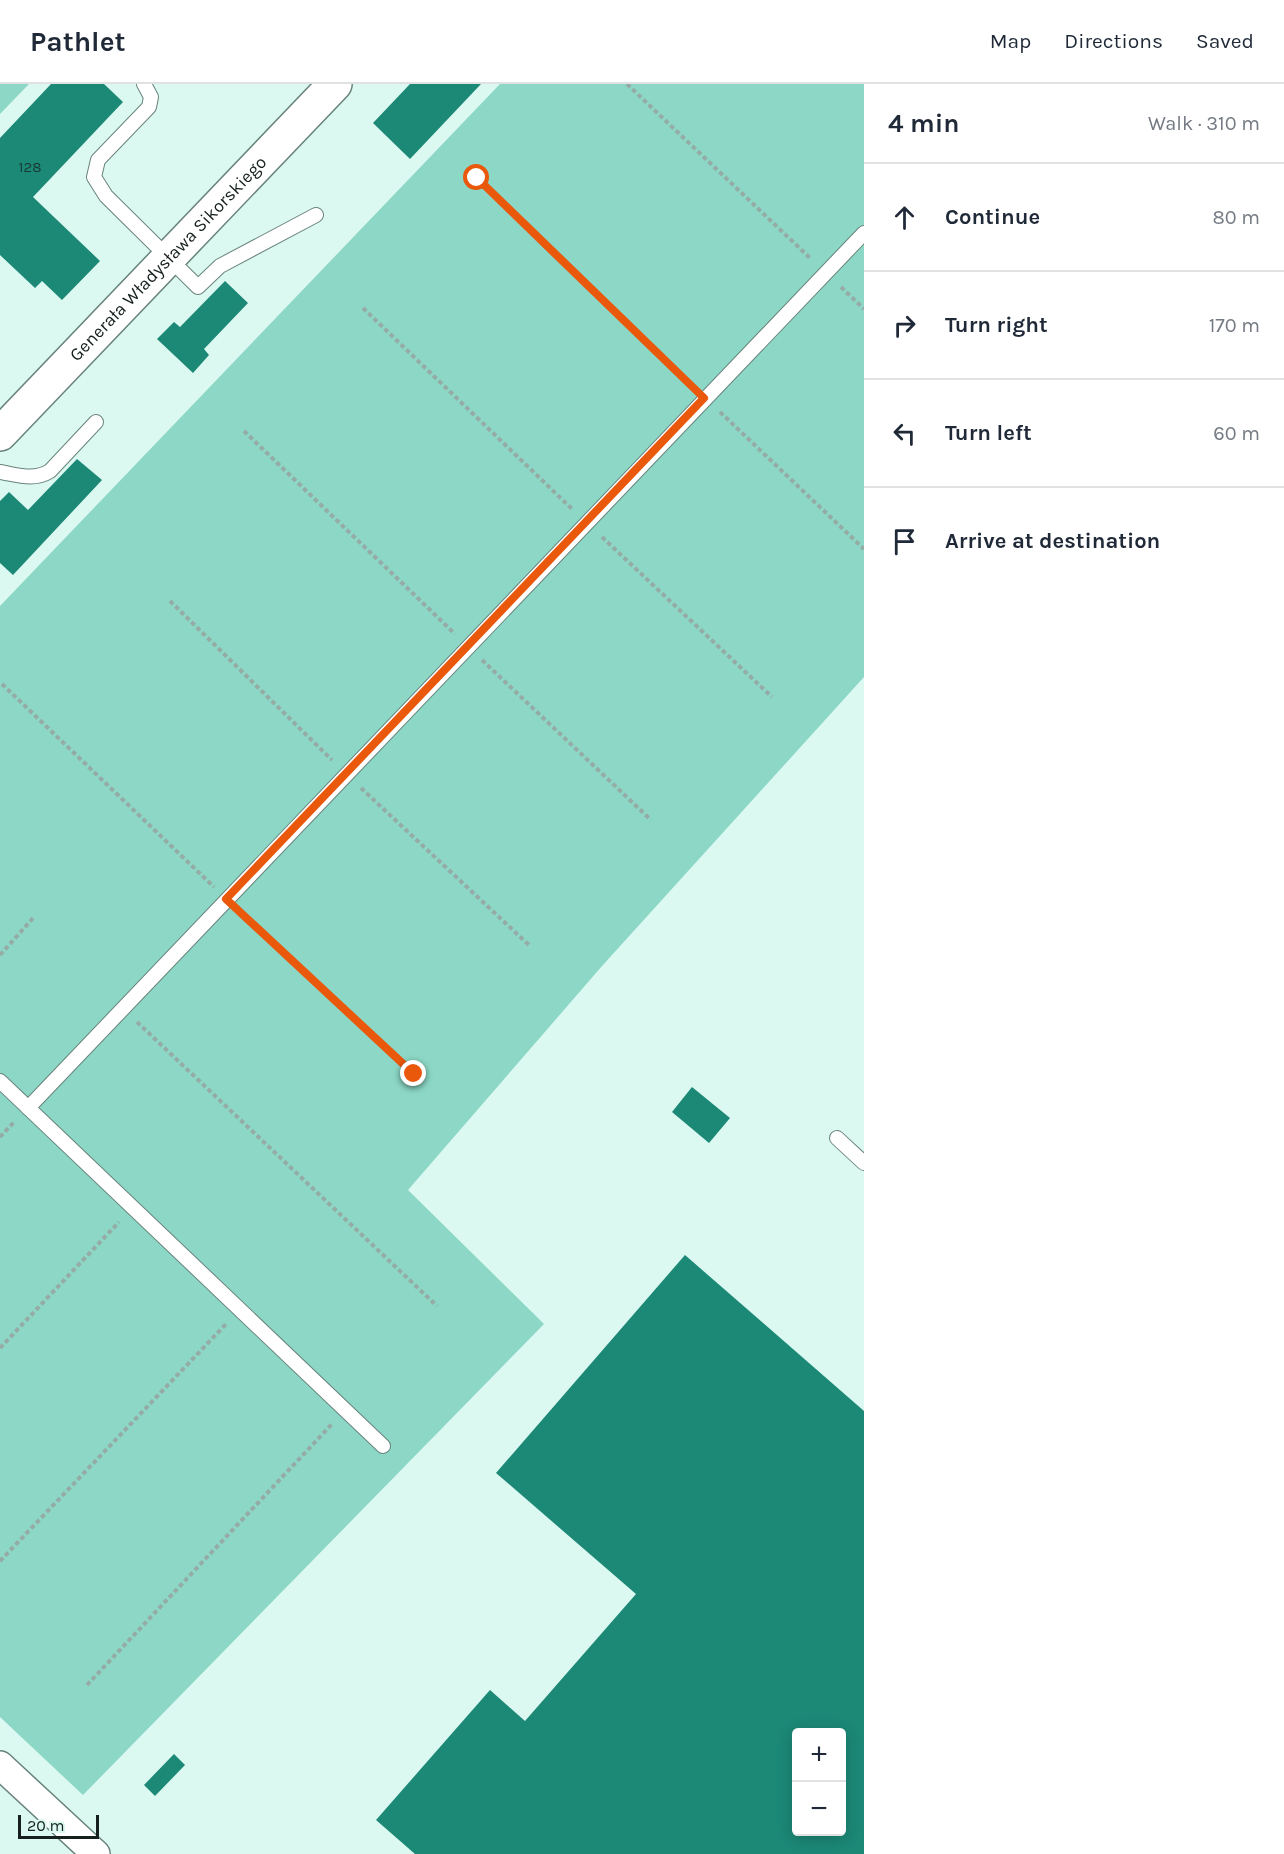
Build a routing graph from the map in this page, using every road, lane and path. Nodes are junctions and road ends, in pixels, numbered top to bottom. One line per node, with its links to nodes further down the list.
1 (144, 84): 7 (lane)
2 (335, 84): 7 (main road, Generała Władysława Sikorskiego)
3 (627, 84): 8 (path)
4 (477, 178): 11 (path)
5 (316, 215): 7 (lane)
6 (864, 233): 8 (lane)
7 (168, 258): 14 (main road, Generała Władysława Sikorskiego)
8 (826, 272): 10 (path); 11 (lane)
9 (363, 308): 16 (path)
10 (864, 309)
11 (704, 398): 16 (lane); 17 (path)
12 (96, 422): 15 (lane)
13 (244, 431): 18 (path)
14 (0, 434)
15 (0, 472)
16 (586, 523): 18 (lane); 20 (path)
17 (864, 549)
18 (468, 647): 21 (path); 22 (lane)
19 (2, 684): 22 (path)
20 (772, 697)
21 (651, 820)
22 (226, 899): 25 (lane); 26 (path)
23 (34, 917): 24 (path)
24 (0, 955)
25 (122, 1008): 28 (lane); 32 (path)
26 (414, 1074)
27 (0, 1081): 28 (lane)
28 (28, 1108): 31 (lane)
29 (837, 1138): 30 (lane)
30 (864, 1163)
31 (133, 1208): 33 (lane); 34 (path)
32 (437, 1306)
33 (240, 1310): 35 (lane); 37 (path)
34 (0, 1348)
35 (345, 1410): 36 (lane); 38 (path)
36 (383, 1446)
37 (0, 1561)
38 (87, 1685)
39 (0, 1765): 40 (street)
40 (96, 1854)

